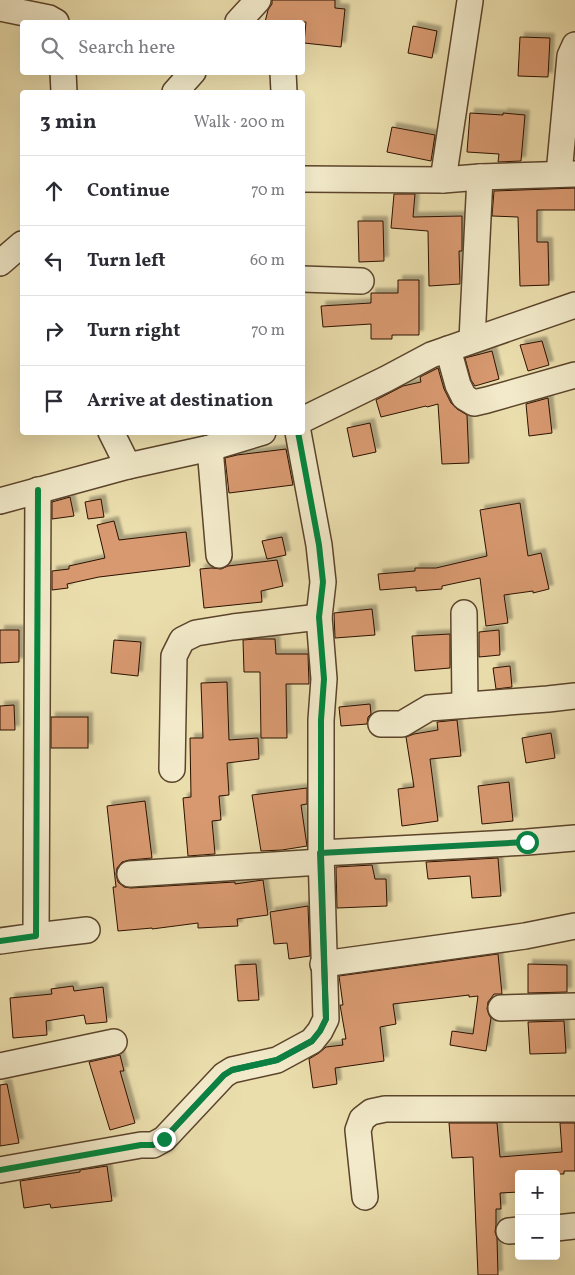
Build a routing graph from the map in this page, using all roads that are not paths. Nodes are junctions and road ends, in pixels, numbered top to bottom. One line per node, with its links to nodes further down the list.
1 (470, 1): 14 (street)
2 (0, 8): 3 (street)
3 (52, 20)
4 (575, 44): 11 (street)
5 (63, 75): 8 (street)
6 (190, 75): 9 (street)
7 (283, 75): 10 (street)
8 (64, 90)
9 (177, 90)
10 (284, 90)
11 (567, 174): 12 (street)
12 (480, 177): 14 (street); 20 (street)
13 (305, 179): 14 (street)
14 (444, 180)
15 (20, 249): 16 (street)
16 (0, 263)
17 (305, 279): 18 (street)
18 (361, 281)
19 (575, 305): 20 (street)
20 (472, 340): 21 (street)
21 (448, 349): 22 (street); 23 (street)
22 (575, 375)
23 (305, 419)
24 (112, 435): 28 (street)
25 (253, 435): 27 (street)
26 (299, 435): 33 (street)
27 (210, 448): 28 (street); 31 (street)
28 (128, 466): 29 (street)
29 (38, 490): 30 (street); 43 (street)
30 (0, 501)
31 (219, 556)
32 (464, 613): 35 (street)
33 (319, 617): 37 (street); 39 (street)
34 (575, 696): 35 (street)
35 (465, 705): 36 (street)
36 (381, 724)
37 (172, 769)
38 (575, 838): 39 (street)
39 (321, 857): 40 (street); 45 (street)
40 (130, 874)
41 (575, 926): 45 (street)
42 (87, 930): 43 (street)
43 (36, 936): 44 (street)
44 (0, 941)
45 (323, 964): 51 (street)
46 (575, 1006): 47 (street)
47 (501, 1008)
48 (114, 1042): 49 (street)
49 (0, 1066)
50 (575, 1109): 52 (street)
51 (0, 1170)
52 (365, 1197)
53 (575, 1226): 54 (street)
54 (560, 1228)

